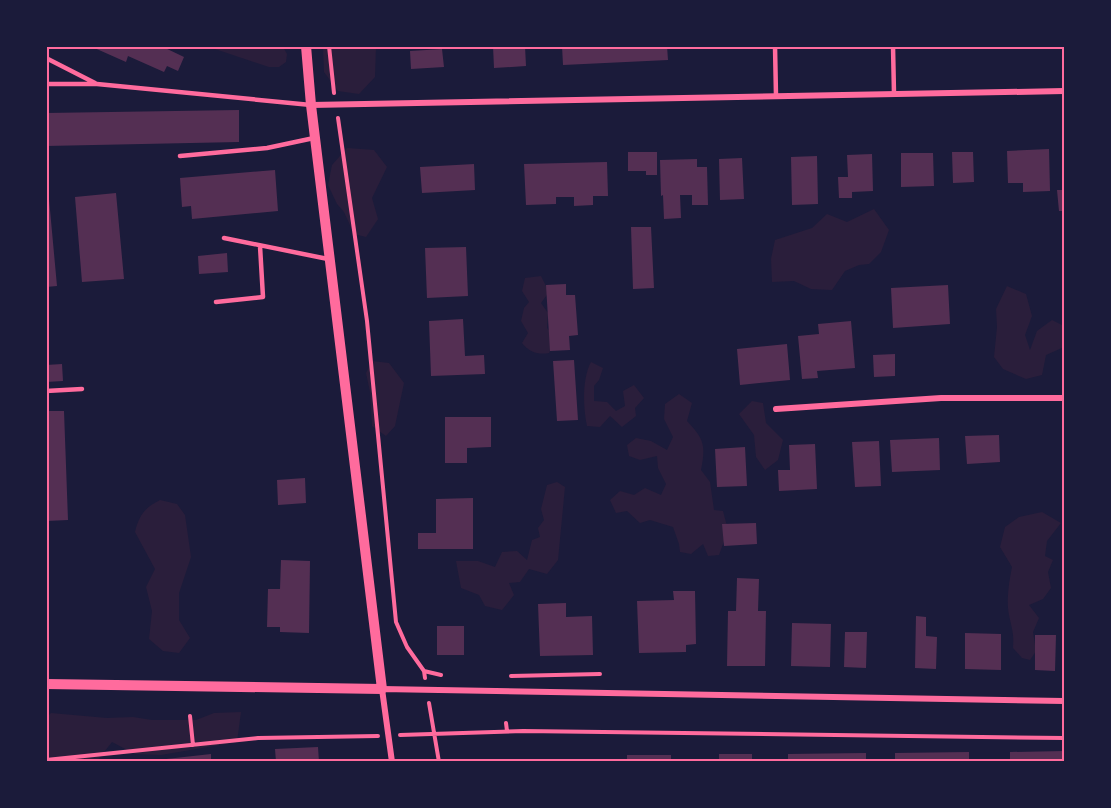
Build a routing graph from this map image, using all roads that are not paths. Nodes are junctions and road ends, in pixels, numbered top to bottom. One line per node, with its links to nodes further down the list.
1 (306, 46): 10 (street)
2 (775, 46): 9 (lane)
3 (893, 46): 8 (lane)
4 (46, 58): 6 (lane)
5 (46, 84): 6 (lane)
6 (97, 84): 10 (lane)
7 (1065, 91): 8 (street)
8 (894, 94): 9 (street)
9 (776, 96): 10 (street)
10 (311, 105): 11 (street)
11 (315, 138): 12 (lane); 15 (street)
12 (180, 156)
13 (224, 238): 14 (lane)
14 (260, 246): 15 (lane); 16 (lane)
15 (331, 259): 22 (street)
16 (216, 302)
17 (82, 389): 18 (lane)
18 (46, 392)
19 (1065, 398): 20 (street)
20 (776, 409)
21 (46, 684): 22 (street)
22 (382, 690): 23 (street); 24 (street)
23 (1065, 700)
24 (392, 762)

